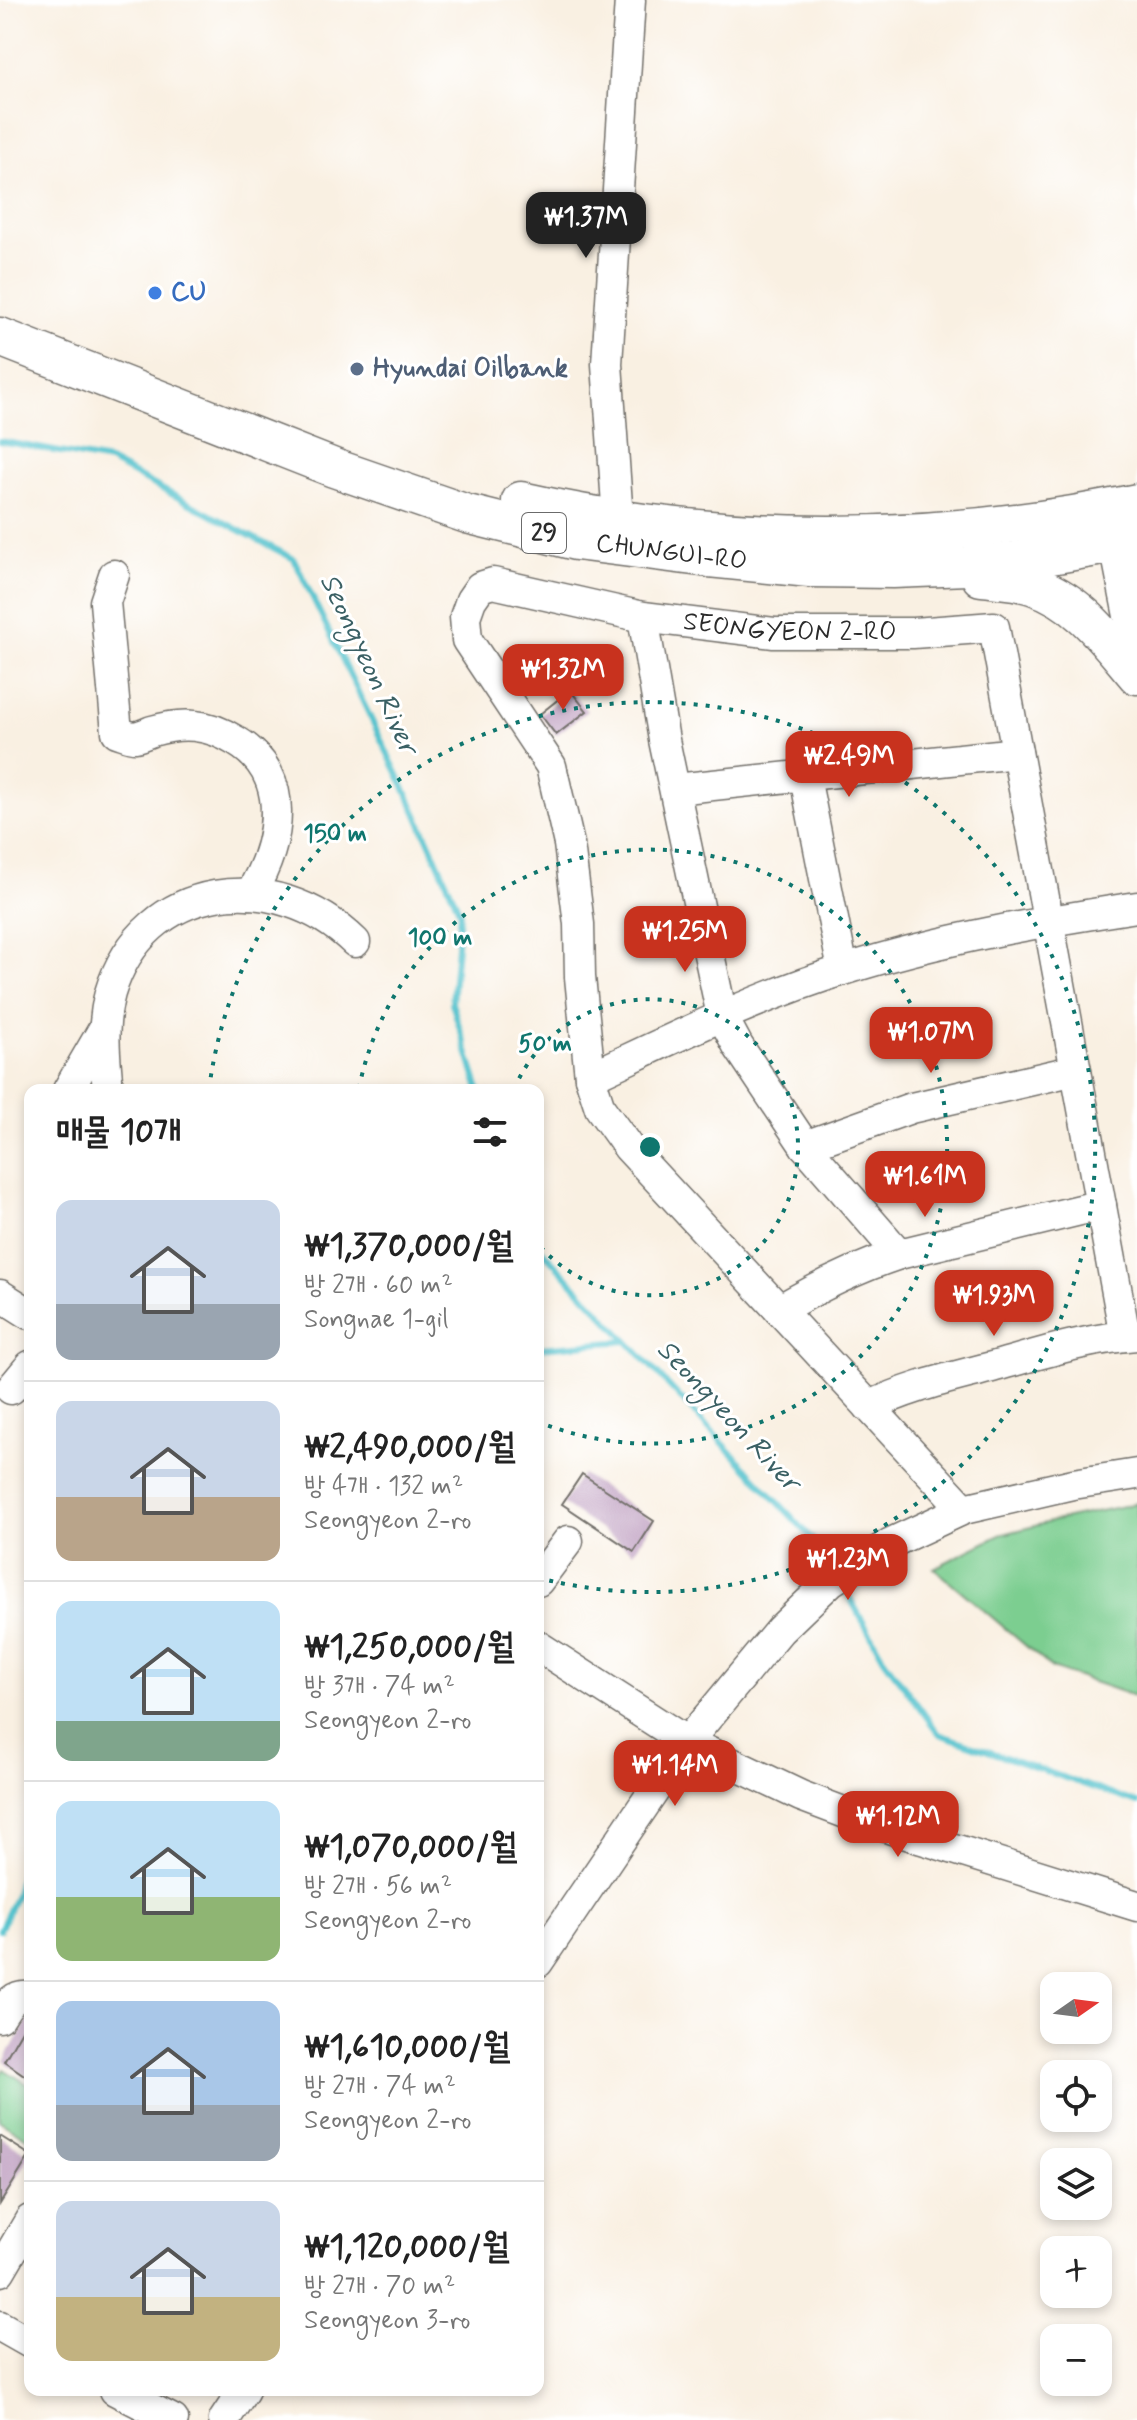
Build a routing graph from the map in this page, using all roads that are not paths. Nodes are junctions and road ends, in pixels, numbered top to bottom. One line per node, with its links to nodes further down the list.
1 (630, 0): 4 (street)
2 (0, 313): 4 (main road, CHUNGUI-RO / 29)
3 (0, 337): 8 (main road, CHUNGUI-RO / 29)
4 (618, 519): 5 (main road, CHUNGUI-RO / 29)
5 (1011, 524): 6 (main road, CHUNGUI-RO / 29); 7 (main road)
6 (1126, 524): 7 (main road, CHUNGUI-RO / 29); 11 (main road)
7 (1016, 561): 8 (main road, CHUNGUI-RO / 29)
8 (967, 566): 12 (main road)
9 (114, 575): 16 (street)
10 (643, 617): 13 (street, SEONGYEON 2-RO); 15 (street); 24 (street, SEONGYEON 2-RO)
11 (1137, 636)
12 (1137, 675)
13 (1017, 753): 14 (street); 18 (street, SEONGYEON 2-RO)
14 (805, 777): 15 (street); 20 (street)
15 (675, 789): 21 (street)
16 (250, 894): 19 (street); 22 (street)
17 (1137, 907): 18 (street)
18 (1048, 921): 20 (street); 23 (street, SEONGYEON 2-RO)
19 (355, 942)
20 (843, 970): 21 (street)
21 (722, 1016): 24 (street); 27 (street)
22 (103, 1030): 25 (street); 26 (street)
23 (1076, 1070): 27 (street); 28 (street, SEONGYEON 2-RO)
24 (590, 1077): 32 (street, SEONGYEON 2-RO)
25 (72, 1084)
26 (108, 1084)
27 (805, 1146): 29 (street)
28 (1101, 1205): 29 (street); 33 (street, SEONGYEON 2-RO)
29 (899, 1254): 32 (street)
30 (0, 1295): 31 (street)
31 (24, 1310)
32 (779, 1310): 34 (street, SEONGYEON 2-RO)
33 (1131, 1336): 34 (street, SEONGYEON 2-RO)
34 (869, 1407): 36 (street, SEONGYEON 2-RO)
35 (1137, 1474): 36 (street)
36 (964, 1509): 40 (street)
37 (568, 1541): 38 (street)
38 (544, 1573)
39 (544, 1650): 40 (street)
40 (687, 1742): 41 (street); 42 (street)
41 (1137, 1906)
42 (544, 1953)
43 (24, 1995): 44 (street)
44 (0, 2017)
45 (24, 2230): 46 (street)
46 (0, 2271)
47 (127, 2396): 49 (street)
48 (240, 2396): 50 (street)
49 (173, 2420)
50 (224, 2420)

